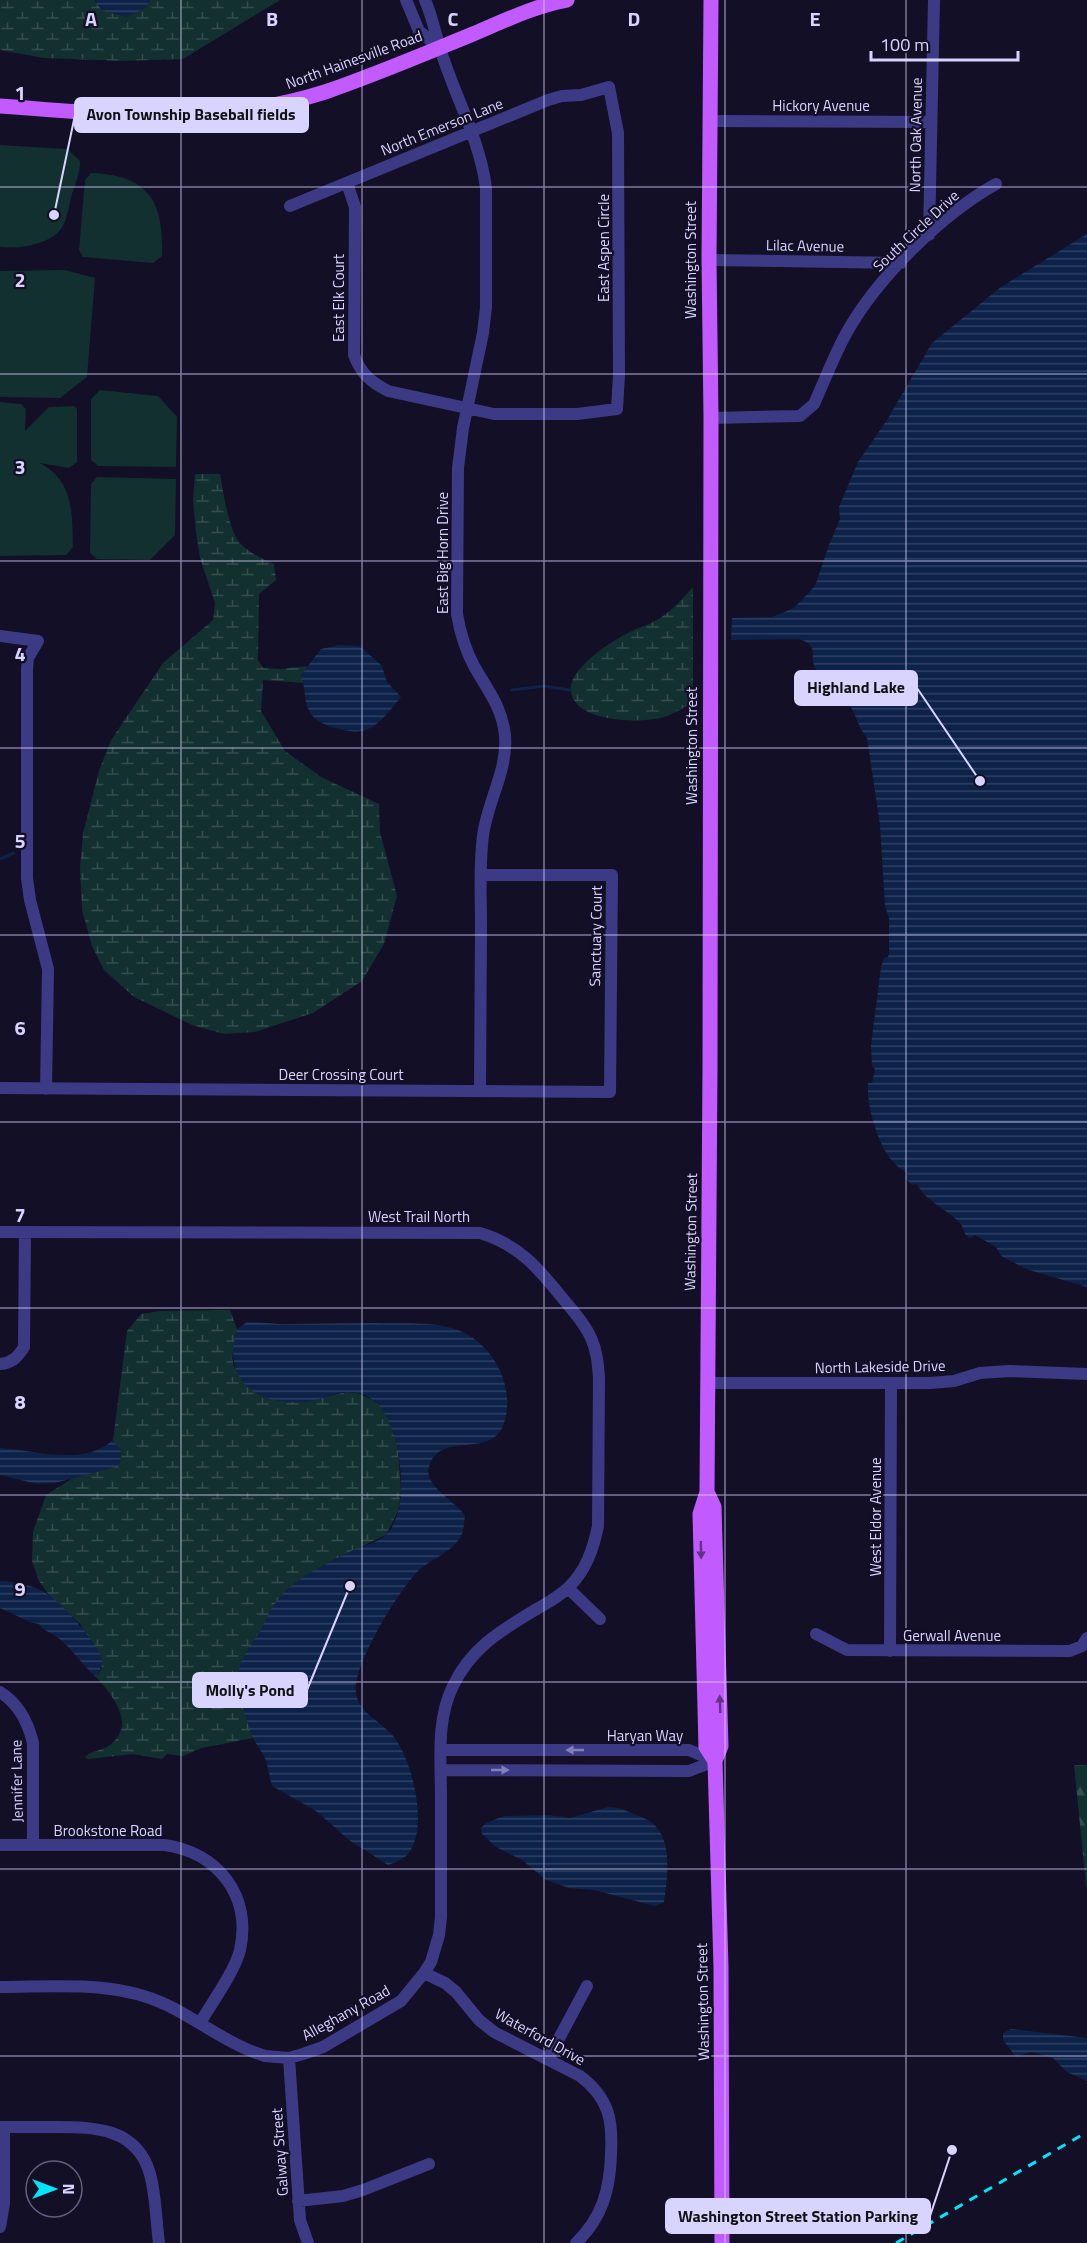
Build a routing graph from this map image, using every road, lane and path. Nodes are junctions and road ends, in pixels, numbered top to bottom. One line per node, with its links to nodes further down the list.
1 (406, 0): 6 (street)
2 (425, 0): 6 (street, East Big Horn Drive)
3 (567, 0): 6 (main road, North Hainesville Road)
4 (711, 0): 9 (main road, Washington Street)
5 (934, 0): 10 (street, North Oak Avenue)
6 (440, 48): 8 (main road, North Hainesville Road); 11 (street, East Big Horn Drive)
7 (609, 87): 11 (street, North Emerson Lane); 19 (street, East Aspen Circle)
8 (0, 106)
9 (710, 121): 10 (street, Hickory Avenue); 16 (main road, Washington Street)
10 (931, 122): 15 (street, North Oak Avenue)
11 (471, 131): 12 (street, North Emerson Lane); 18 (street, East Big Horn Drive)
12 (347, 183): 14 (street, North Emerson Lane); 18 (street, East Elk Court)
13 (996, 184): 15 (street, South Circle Drive)
14 (291, 206)
15 (929, 235): 17 (street, South Circle Drive)
16 (709, 260): 17 (street, Lilac Avenue); 20 (main road, Washington Street)
17 (901, 263): 20 (street, South Circle Drive)
18 (467, 408): 19 (street, East Elk Court); 22 (street, East Big Horn Drive)
19 (617, 409)
20 (711, 418): 31 (main road, Washington Street)
21 (0, 636): 25 (street)
22 (481, 875): 23 (street, Sanctuary Court); 26 (street, East Big Horn Drive)
23 (610, 1020): 26 (street, Deer Crossing Court)
24 (0, 1088): 25 (street, Deer Crossing Court)
25 (46, 1089): 26 (street, Deer Crossing Court)
26 (480, 1091)
27 (0, 1232): 28 (street, West Trail North)
28 (25, 1232): 29 (street); 33 (street, West Trail North)
29 (0, 1364)
30 (1087, 1374): 32 (street, North Lakeside Drive)
31 (707, 1383): 32 (street, North Lakeside Drive); 40 (main road, Washington Street)
32 (891, 1383): 37 (street, West Eldor Avenue)
33 (568, 1588): 34 (street); 39 (street, West Trail North)
34 (600, 1619)
35 (816, 1634): 37 (street, Gerwall Avenue)
36 (1087, 1638): 37 (street, Gerwall Avenue)
37 (890, 1651)
38 (0, 1692): 42 (street, Jennifer Lane)
39 (441, 1760): 40 (street, one-way to 40); 40 (street, Haryan Way, one-way to 39); 43 (street, Alleghany Road)
40 (715, 1761): 56 (main road, Washington Street)
41 (0, 1845): 42 (street, Brookstone Road)
42 (33, 1845): 46 (street, Brookstone Road)
43 (424, 1973): 47 (street, Alleghany Road); 48 (street, Waterford Drive)
44 (587, 1986): 48 (street)
45 (0, 1987): 46 (street, Alleghany Road)
46 (200, 2023): 47 (street, Alleghany Road)
47 (289, 2058): 51 (street, Galway Street)
48 (548, 2060): 55 (street, Waterford Drive)
49 (2, 2127): 52 (street); 53 (street)
50 (429, 2164): 51 (street)
51 (298, 2201): 54 (street, Galway Street)
52 (0, 2227)
53 (159, 2243)
54 (308, 2243)
55 (576, 2243)
56 (722, 2243)

